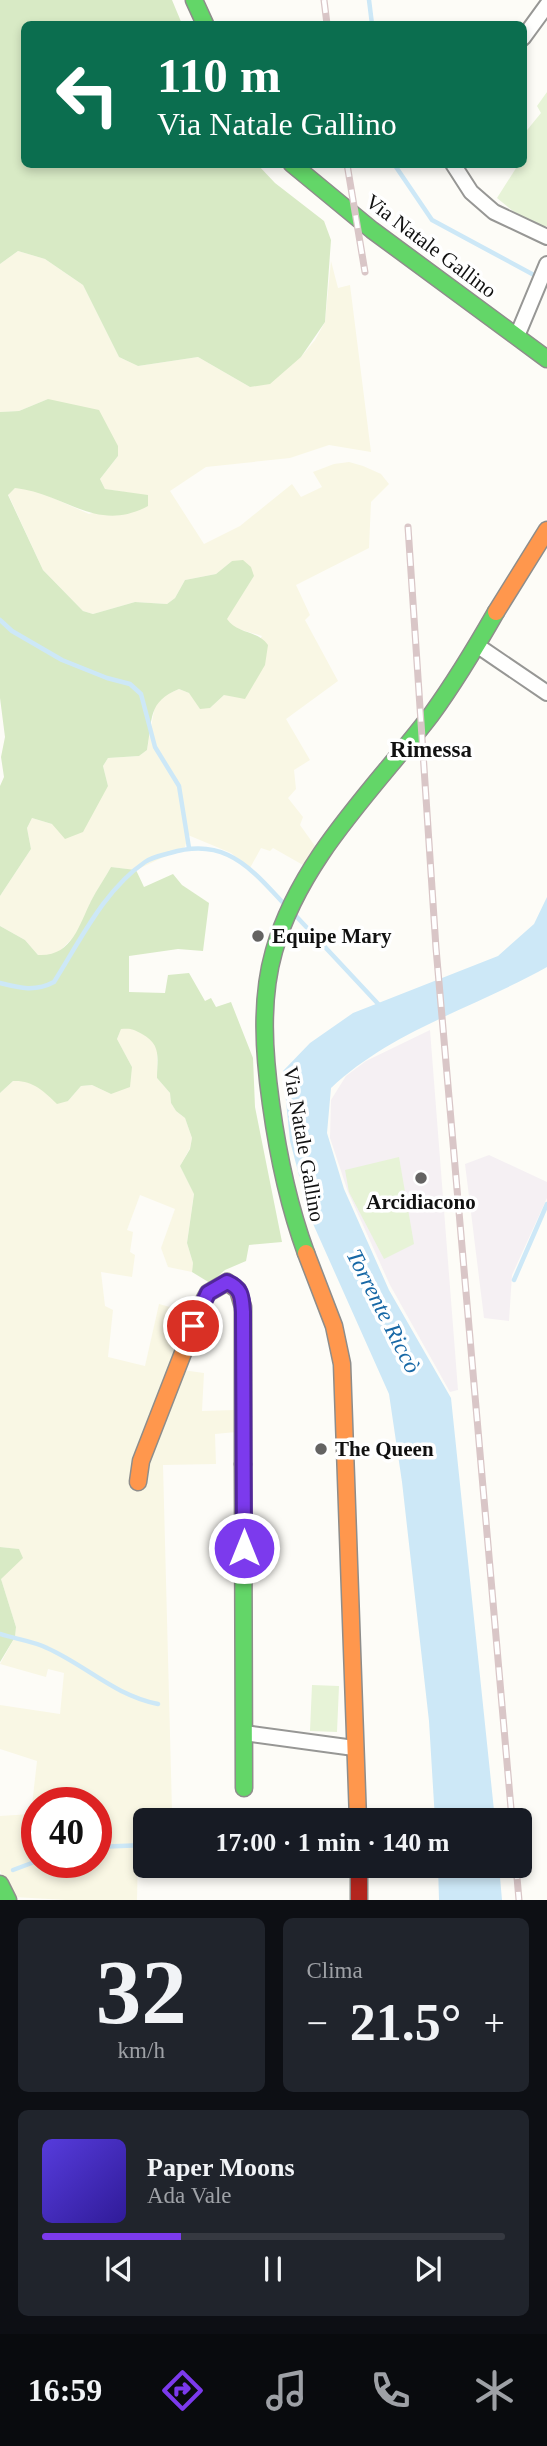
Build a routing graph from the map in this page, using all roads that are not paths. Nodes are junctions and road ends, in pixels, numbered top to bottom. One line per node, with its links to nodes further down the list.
1 (194, 0): 3 (main road)
2 (547, 5): 4 (street)
3 (204, 21)
4 (527, 32)
5 (297, 168): 9 (main road, Via Natale Gallino)
6 (456, 168): 7 (street)
7 (547, 237)
8 (547, 264): 9 (street)
9 (517, 336): 10 (main road, Via Natale Gallino)
10 (547, 359)
11 (547, 530): 12 (main road, Via Natale Gallino)
12 (542, 550): 13 (main road, Via Natale Gallino)
13 (478, 646): 14 (street); 17 (main road, Via Natale Gallino)
14 (547, 693)
15 (138, 1482): 16 (main road)
16 (244, 1733): 17 (street); 18 (main road)
17 (354, 1748): 19 (main road, Via Natale Gallino)
18 (244, 1788)
19 (357, 1808)
20 (359, 1878): 23 (main road)
21 (0, 1884): 22 (main road)
22 (8, 1900)
23 (359, 1900)

